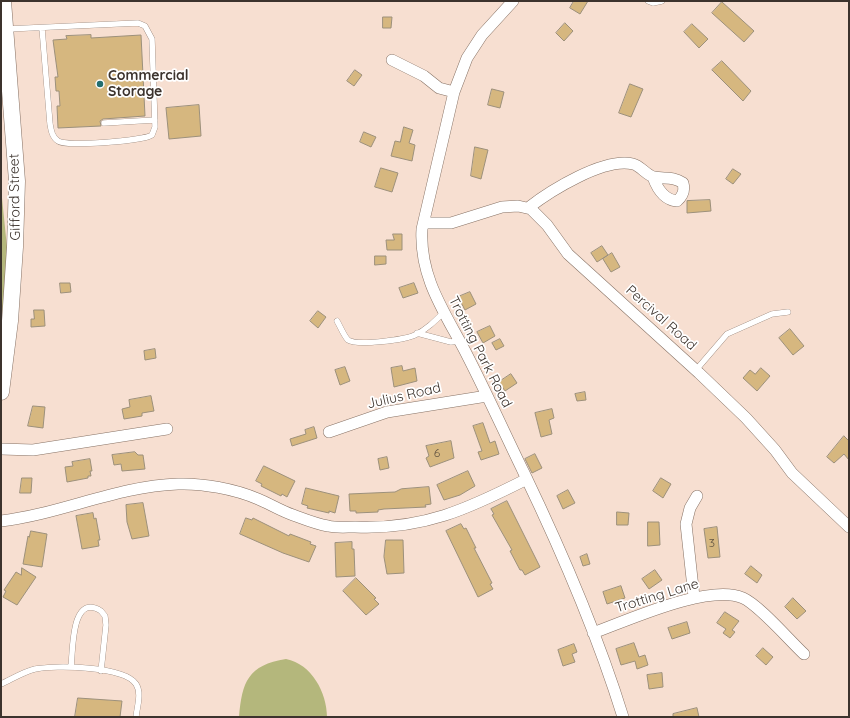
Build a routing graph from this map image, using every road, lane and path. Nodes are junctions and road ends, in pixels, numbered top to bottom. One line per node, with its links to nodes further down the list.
1 (3, 1): 6 (main road, Gifford Street)
2 (513, 1): 8 (street, Trotting Park Road)
3 (648, 1): 4 (lane)
4 (662, 1)
5 (42, 28): 6 (lane); 9 (lane); 9 (lane)
6 (5, 29): 20 (main road, Gifford Street)
7 (392, 60): 8 (street)
8 (454, 92): 13 (street, Trotting Park Road)
9 (154, 120): 10 (lane)
10 (104, 123)
11 (652, 176): 12 (street)
12 (528, 208): 13 (street); 19 (street, Percival Road)
13 (424, 222): 14 (street, Trotting Park Road)
14 (444, 312): 17 (lane); 18 (street, Trotting Park Road)
15 (788, 312): 19 (lane)
16 (337, 321): 17 (lane)
17 (417, 333): 18 (lane)
18 (459, 341): 21 (street, Trotting Park Road)
19 (696, 370): 28 (street, Percival Road)
20 (1, 392)
21 (487, 396): 23 (street, Julius Road); 25 (street, Trotting Park Road)
22 (167, 429): 24 (street)
23 (329, 432)
24 (1, 449)
25 (527, 480): 27 (street); 30 (street, Trotting Park Road)
26 (697, 496): 29 (street)
27 (1, 521)
28 (849, 527)
29 (694, 597): 30 (street, Trotting Lane); 31 (street, Trotting Lane)
30 (594, 633): 36 (street, Trotting Park Road)
31 (804, 654)
32 (71, 667): 33 (lane); 33 (lane); 34 (lane)
33 (101, 671): 35 (lane)
34 (1, 684)
35 (136, 717)
36 (623, 717)

